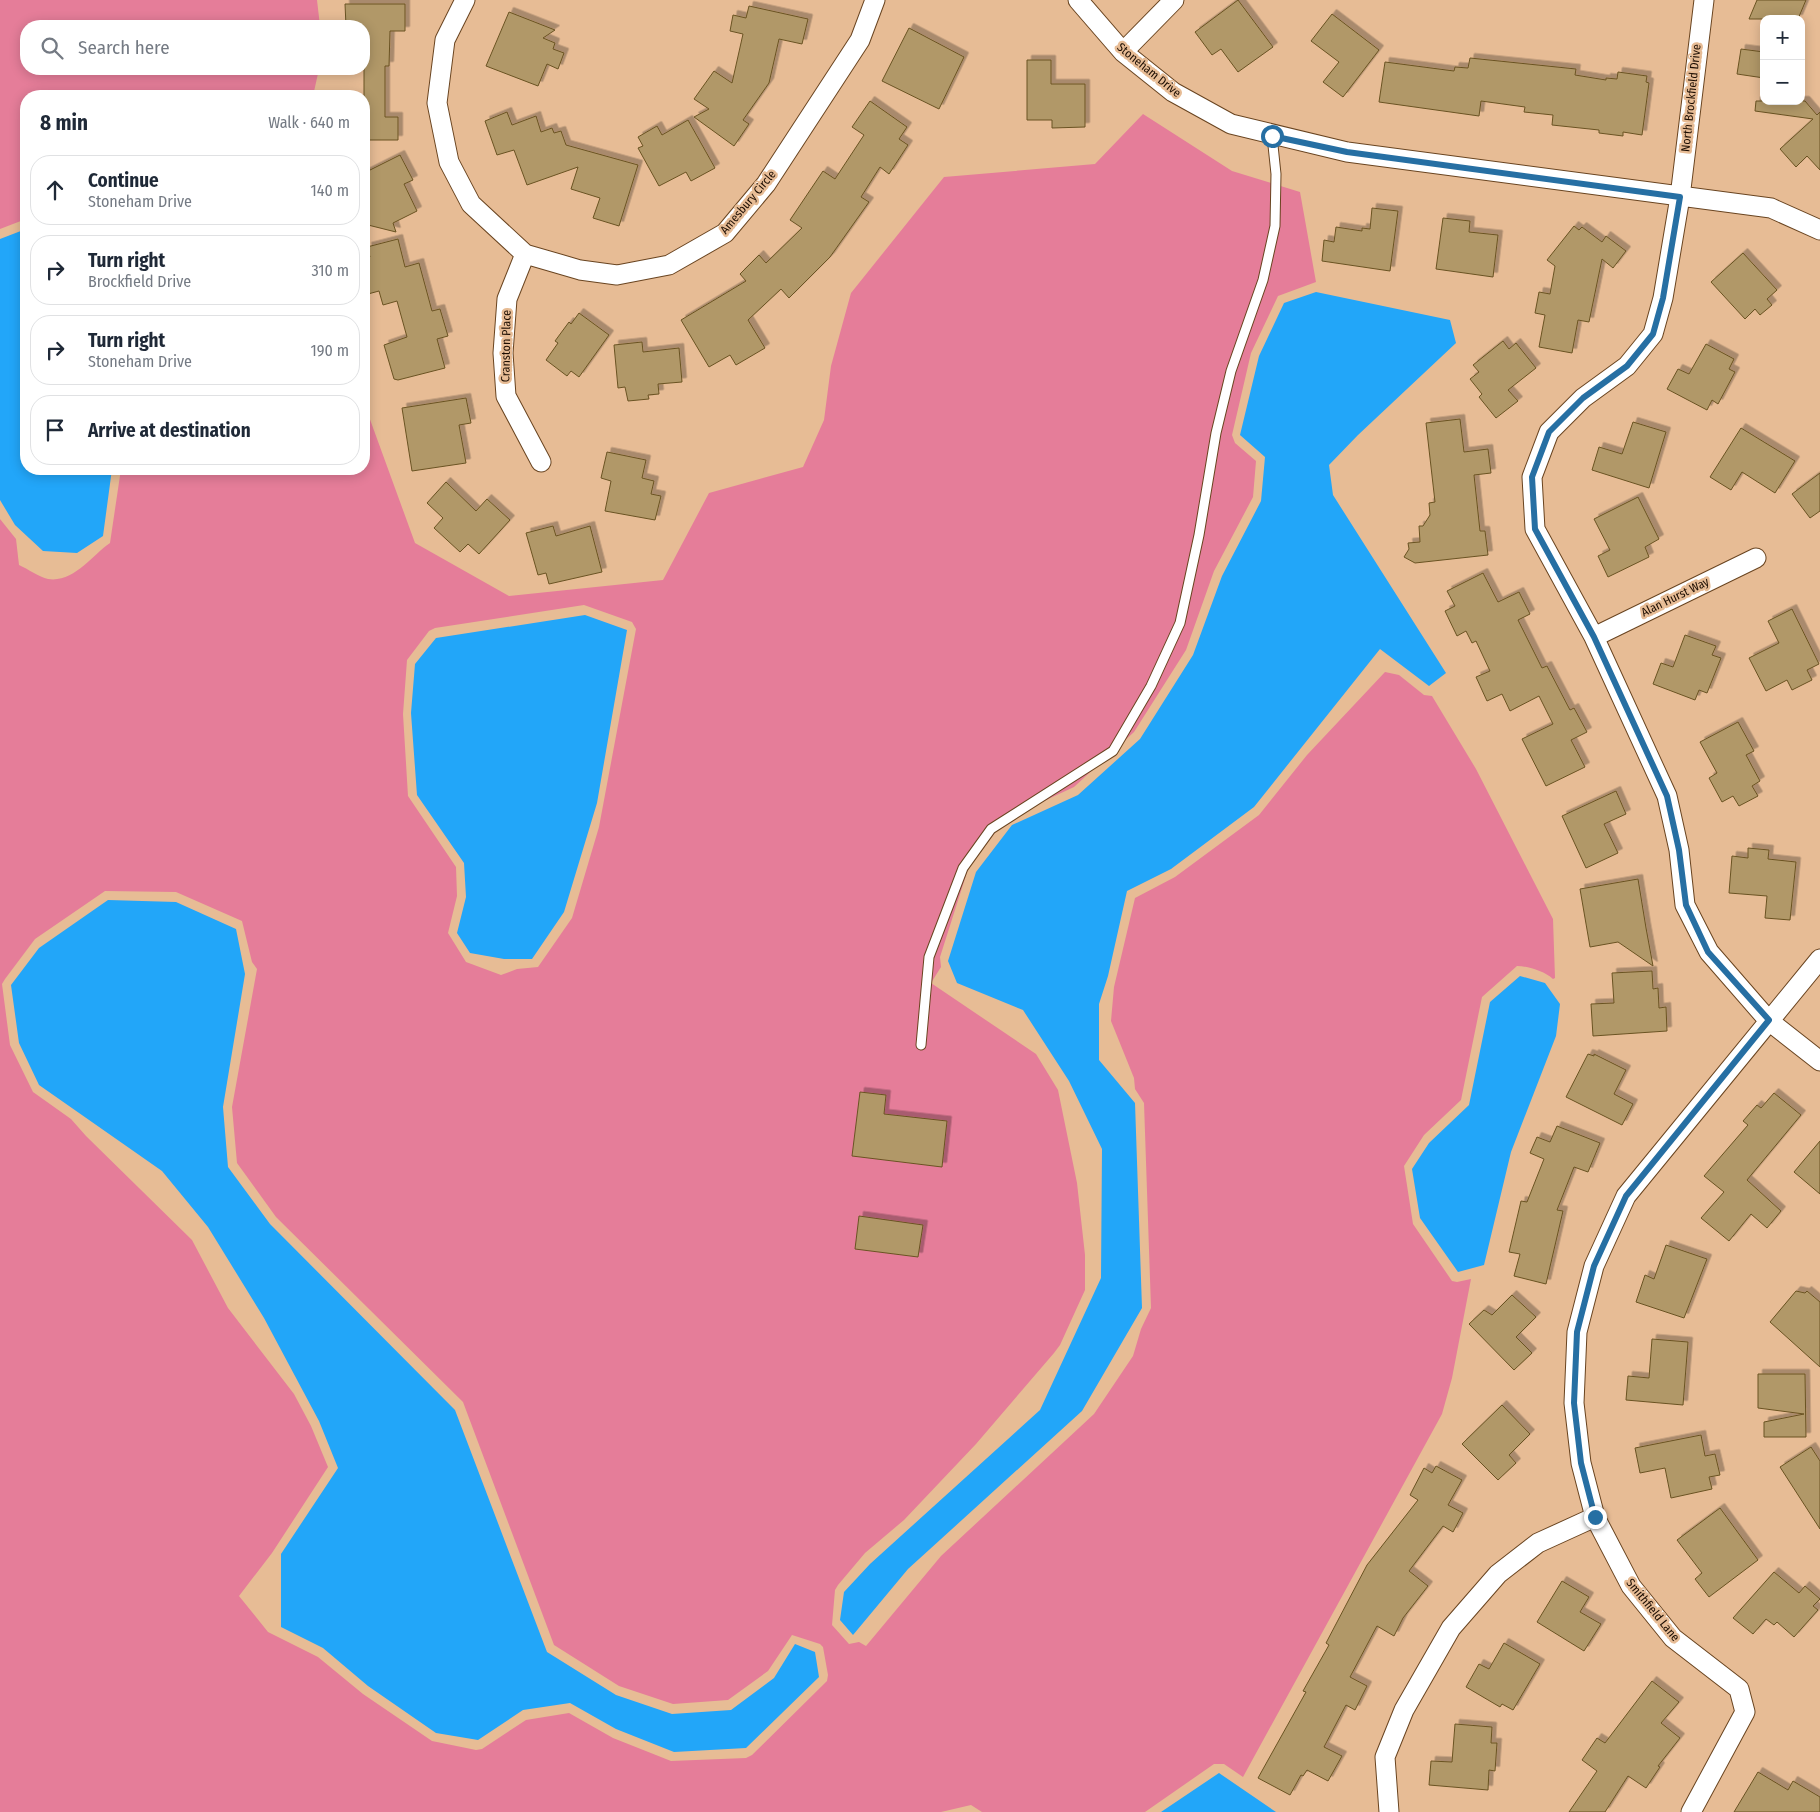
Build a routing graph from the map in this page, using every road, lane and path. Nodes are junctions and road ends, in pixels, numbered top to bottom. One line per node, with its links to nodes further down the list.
1 (465, 0): 10 (street, Amesbury Circle)
2 (875, 0): 10 (street, Amesbury Circle)
3 (1078, 0): 6 (street, Stoneham Drive)
4 (1174, 0): 6 (street)
5 (1704, 0): 8 (street, North Brockfield Drive)
6 (1123, 52): 7 (street, Stoneham Drive)
7 (1272, 136): 8 (street, Stoneham Drive); 16 (lane)
8 (1680, 197): 9 (street, Stoneham Drive); 13 (street, North Brockfield Drive)
9 (1820, 230)
10 (525, 254): 11 (street, Cranston Place)
11 (540, 462)
12 (1756, 558): 13 (street, Alan Hurst Way)
13 (1594, 637): 15 (street, North Brockfield Drive)
14 (1820, 959): 15 (street)
15 (1769, 1020): 17 (street, North Brockfield Drive); 18 (street)
16 (921, 1045)
17 (1820, 1061)
18 (1595, 1517): 19 (street); 20 (street, Smithfield Lane)
19 (1389, 1812)
20 (1691, 1812)

